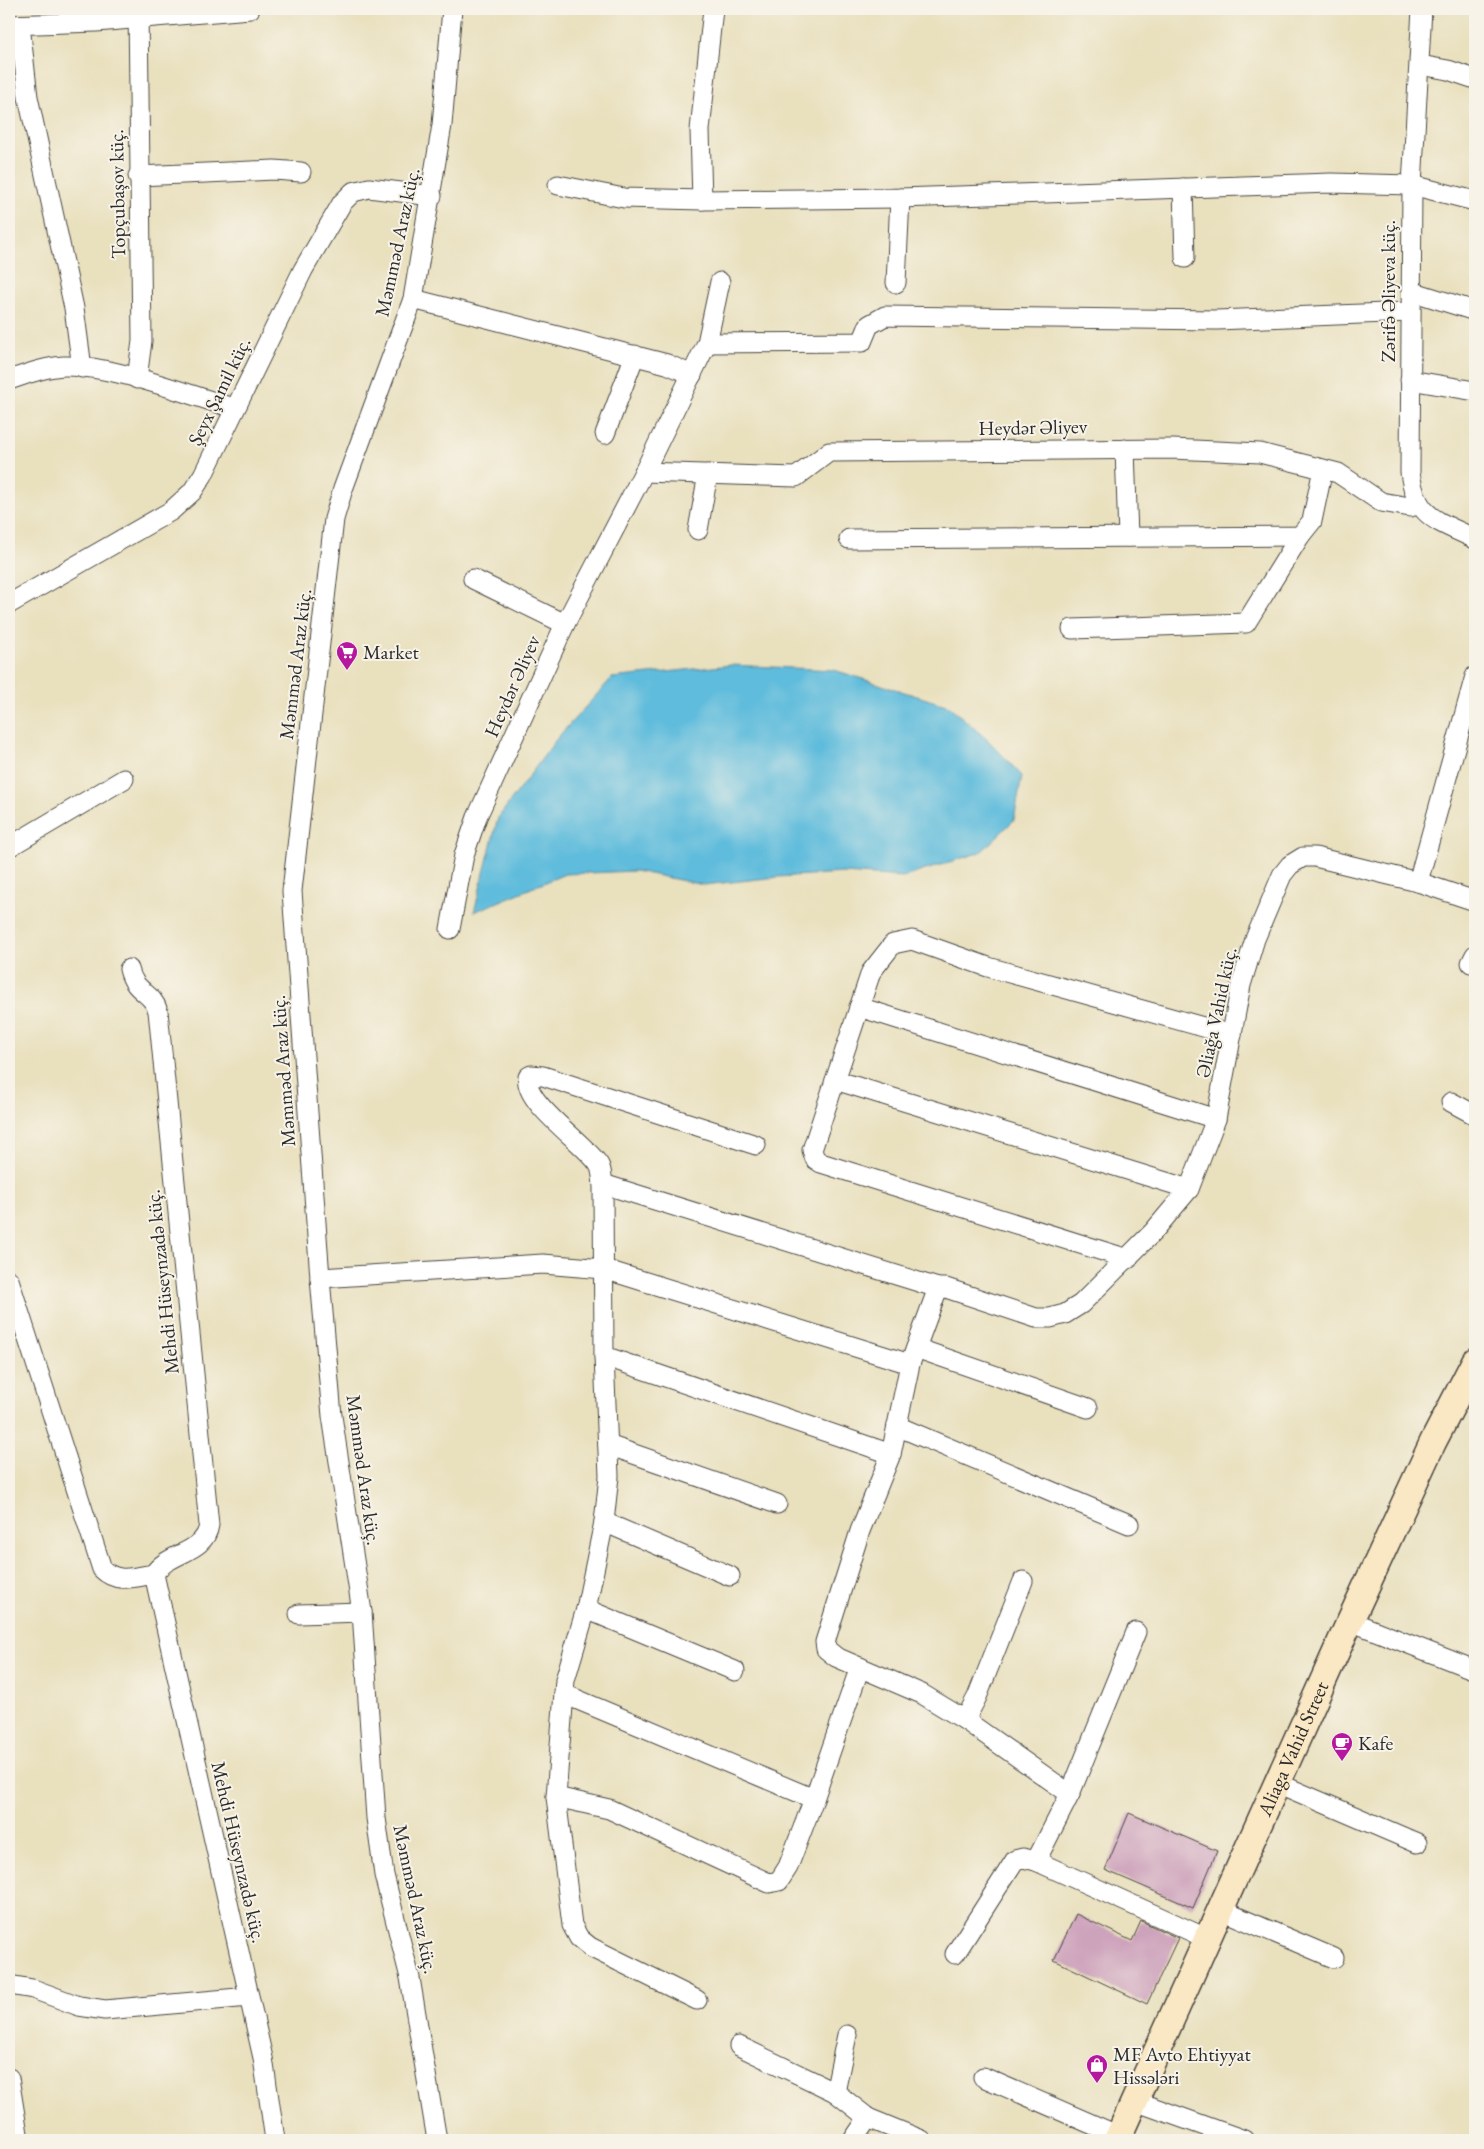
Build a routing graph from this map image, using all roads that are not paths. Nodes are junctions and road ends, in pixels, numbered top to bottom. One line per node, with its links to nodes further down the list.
1 (250, 9): 5 (street)
2 (452, 9): 14 (street, Məmməd Araz küç.)
3 (713, 9): 16 (street)
4 (1422, 9): 7 (street, Zərifə Əliyeva küç.)
5 (138, 14): 6 (street); 10 (street, Topçubaşov küç.)
6 (15, 25): 27 (street)
7 (1420, 65): 8 (street); 12 (street, Zərifə Əliyeva küç.)
8 (1475, 79)
9 (301, 172): 10 (street)
10 (138, 176): 29 (street, Topçubaşov küç.)
11 (558, 185): 16 (street)
12 (1412, 185): 13 (street); 17 (street); 21 (street, Zərifə Əliyeva küç.)
13 (1182, 188): 15 (street); 18 (street)
14 (432, 196): 22 (street, Məmməd Araz küç.); 33 (street, Şeyx Şamil küç.)
15 (900, 198): 16 (street); 20 (street)
16 (702, 200)
17 (1475, 201)
18 (1185, 258)
19 (720, 282): 25 (street, Heydər Əliyev)
20 (896, 283)
21 (1411, 291): 23 (street); 24 (street, Zərifə Əliyeva küç.)
22 (413, 299): 26 (street); 67 (street, Məmməd Araz küç.)
23 (1475, 311)
24 (1410, 312): 25 (street); 31 (street, Zərifə Əliyeva küç.)
25 (707, 343): 28 (street, Heydər Əliyev)
26 (634, 355): 28 (street); 34 (street)
27 (82, 368): 29 (street); 30 (street)
28 (692, 375): 37 (street, Heydər Əliyev)
29 (137, 379): 33 (street)
30 (9, 380)
31 (1410, 380): 32 (street); 39 (street, Zərifə Əliyeva küç.)
32 (1475, 391)
33 (234, 408): 46 (street, Şeyx Şamil küç.)
34 (605, 434)
35 (1125, 449): 36 (street, Heydər Əliyev); 38 (street, Heydər Əliyev); 42 (street)
36 (1323, 469): 39 (street, Heydər Əliyev); 41 (street)
37 (644, 472): 38 (street, Heydər Əliyev); 47 (street, Heydər Əliyev)
38 (708, 474): 40 (street)
39 (1418, 505): 44 (street)
40 (698, 530)
41 (1300, 536): 42 (street); 48 (street)
42 (1128, 537): 43 (street)
43 (849, 539)
44 (1475, 539)
45 (473, 579): 47 (street)
46 (9, 604)
47 (564, 624): 54 (street, Heydər Əliyev)
48 (1072, 629)
49 (1475, 676): 52 (street)
50 (124, 779): 51 (street)
51 (9, 847)
52 (1418, 882): 53 (street, Əliağa Vahid küç.); 57 (street, Əliağa Vahid küç.)
53 (1475, 901)
54 (450, 929)
55 (129, 969): 80 (street, Mehdi Hüseynzadə küç.)
56 (859, 1007): 57 (street); 58 (street); 61 (street)
57 (1232, 1035): 61 (street, Əliağa Vahid küç.)
58 (835, 1080): 64 (street); 65 (street)
59 (1451, 1102): 60 (street)
60 (1475, 1115)
61 (1216, 1119): 64 (street, Əliağa Vahid küç.)
62 (756, 1145): 63 (street)
63 (603, 1184): 66 (street); 69 (street, Əliağa Vahid küç.)
64 (1189, 1189): 65 (street, Əliağa Vahid küç.)
65 (1128, 1259): 69 (street, Əliağa Vahid küç.)
66 (604, 1269): 67 (street); 70 (street); 71 (street)
67 (320, 1278): 84 (street, Məmməd Araz küç.)
68 (9, 1280): 80 (street)
69 (938, 1288): 71 (street)
70 (604, 1356): 75 (street); 76 (street)
71 (913, 1356): 73 (street); 74 (street)
72 (1475, 1361): 86 (main road, Aliaga Vahid Street)
73 (1088, 1408)
74 (897, 1426): 76 (street); 79 (street)
75 (608, 1445): 77 (street); 78 (street)
76 (891, 1454): 88 (street)
77 (777, 1504)
78 (604, 1522): 81 (street); 83 (street)
79 (1129, 1524)
80 (154, 1574): 104 (street, Mehdi Hüseynzadə küç.)
81 (730, 1576)
82 (1023, 1581): 92 (street)
83 (586, 1609): 90 (street); 91 (street)
84 (362, 1612): 85 (street); 116 (street, Məmməd Araz küç.)
85 (299, 1614)
86 (1350, 1621): 89 (street); 93 (main road, Aliaga Vahid Street)
87 (1136, 1632): 94 (street)
88 (860, 1668): 92 (street); 96 (street)
89 (1475, 1670)
90 (735, 1671)
91 (564, 1694): 95 (street); 96 (street)
92 (965, 1720): 94 (street)
93 (1278, 1783): 97 (street); 99 (main road, Aliaga Vahid Street)
94 (1070, 1794): 98 (street)
95 (556, 1797): 96 (street); 105 (street)
96 (814, 1799)
97 (1418, 1843)
98 (1036, 1861): 100 (street); 101 (street)
99 (1221, 1910): 100 (main road, Aliaga Vahid Street); 102 (street)
100 (1208, 1939): 111 (main road, Aliaga Vahid Street)
101 (955, 1954)
102 (1334, 1958)
103 (9, 1985): 104 (street)
104 (249, 1997): 115 (street, Mehdi Hüseynzadə küç.)
105 (697, 2000)
106 (847, 2035): 110 (street)
107 (739, 2046): 110 (street)
108 (983, 2077): 113 (street)
109 (9, 2078): 114 (street)
110 (835, 2092): 112 (street)
111 (1135, 2101): 113 (main road, Aliaga Vahid Street); 119 (street)
112 (868, 2118): 117 (street); 118 (street)
113 (1118, 2138)
114 (19, 2140)
115 (275, 2140)
116 (437, 2140)
117 (853, 2140)
118 (922, 2140)
119 (1244, 2140)

